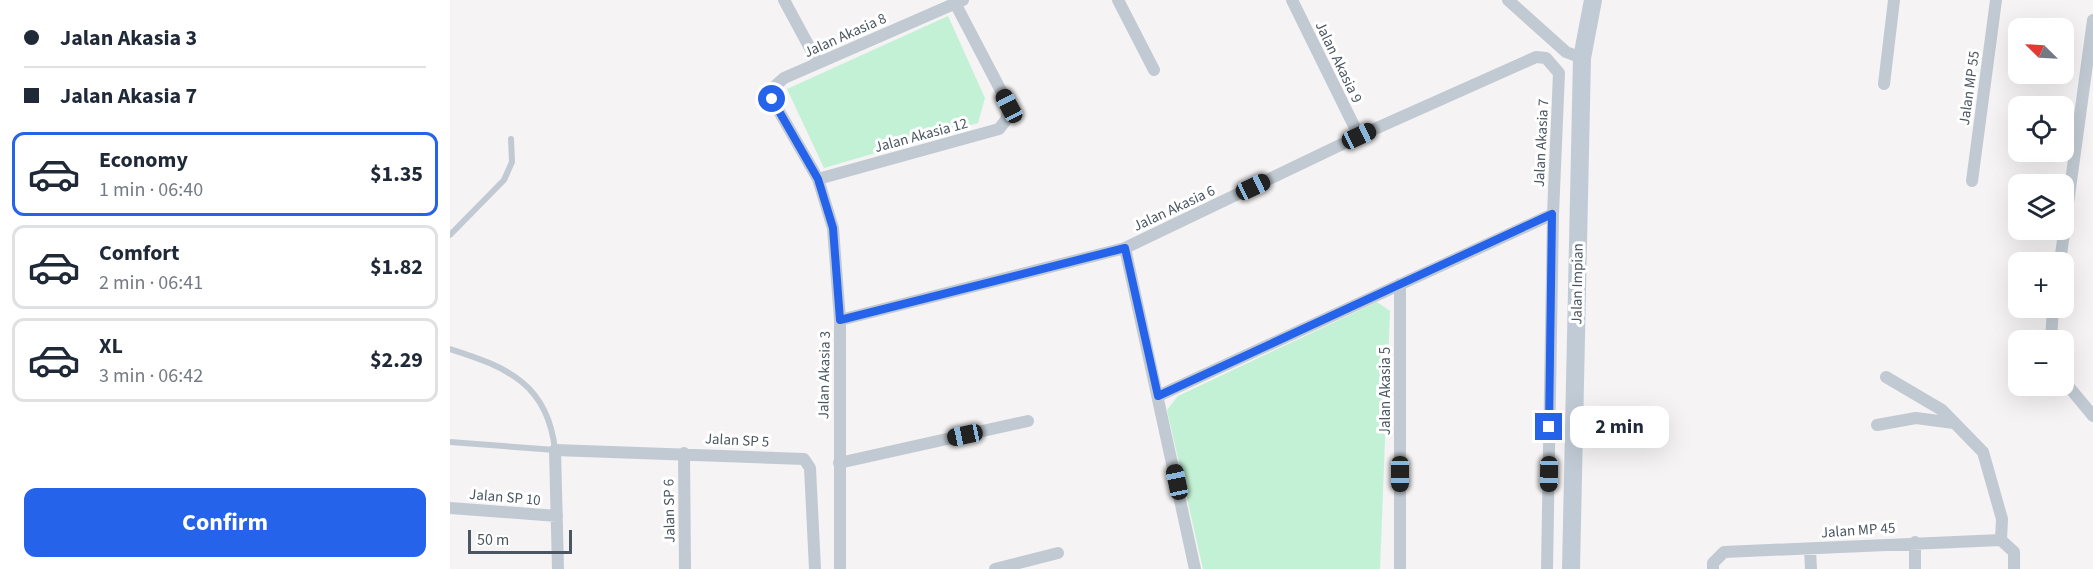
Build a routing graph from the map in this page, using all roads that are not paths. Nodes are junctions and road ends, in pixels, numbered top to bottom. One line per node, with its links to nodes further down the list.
1 (784, 0): 12 (street)
2 (1118, 0): 13 (street)
3 (1292, 0): 16 (street, Jalan Akasia 9)
4 (1508, 0): 11 (street)
5 (1593, 0): 11 (street, Jalan Impian)
6 (1894, 0): 14 (street)
7 (1996, 0): 19 (street, Jalan MP 55)
8 (959, 2): 12 (street, Jalan Akasia 8); 18 (street, Jalan Akasia 12)
9 (2093, 20): 23 (street)
10 (1536, 57): 16 (street, Jalan Akasia 6); 20 (street, Jalan Akasia 7)
11 (1582, 57): 52 (street, Jalan Impian)
12 (818, 63): 15 (street, Jalan Akasia 8)
13 (1154, 70)
14 (1884, 84)
15 (774, 87): 18 (street, Jalan Akasia 3)
16 (1359, 136): 22 (street, Jalan Akasia 6)
17 (511, 139): 21 (lane)
18 (818, 179): 25 (street, Jalan Akasia 3)
19 (1972, 181)
20 (1552, 214): 24 (street); 51 (street, Jalan Akasia 7)
21 (450, 235)
22 (1125, 248): 25 (street, Jalan Akasia 6); 29 (street)
23 (2061, 252)
24 (1400, 284): 29 (street); 50 (street, Jalan Akasia 5)
25 (840, 320): 37 (street, Jalan Akasia 3)
26 (450, 349): 35 (lane)
27 (1886, 377): 32 (street)
28 (2074, 393): 30 (street)
29 (1158, 396): 49 (street)
30 (2093, 416)
31 (1028, 421): 37 (street)
32 (1954, 423): 33 (street); 40 (street)
33 (1877, 425)
34 (450, 442): 35 (lane)
35 (555, 450): 36 (street, Jalan SP 5); 39 (street)
36 (684, 453): 45 (street, Jalan SP 6); 46 (street, Jalan SP 5)
37 (839, 463): 47 (street, Jalan Akasia 3)
38 (450, 508): 39 (street, Jalan SP 10)
39 (557, 516): 44 (street)
40 (2001, 540): 41 (street, Jalan MP 45); 56 (street)
41 (1915, 542): 42 (street, Jalan MP 45); 55 (street)
42 (1810, 549): 53 (street, Jalan MP 45); 54 (street)
43 (1059, 553): 48 (street)
44 (558, 569)
45 (685, 569)
46 (815, 569)
47 (840, 569)
48 (995, 569)
49 (1195, 569)
50 (1400, 569)
51 (1547, 569)
52 (1571, 569)
53 (1713, 569)
54 (1811, 569)
55 (1915, 569)
56 (2014, 569)

